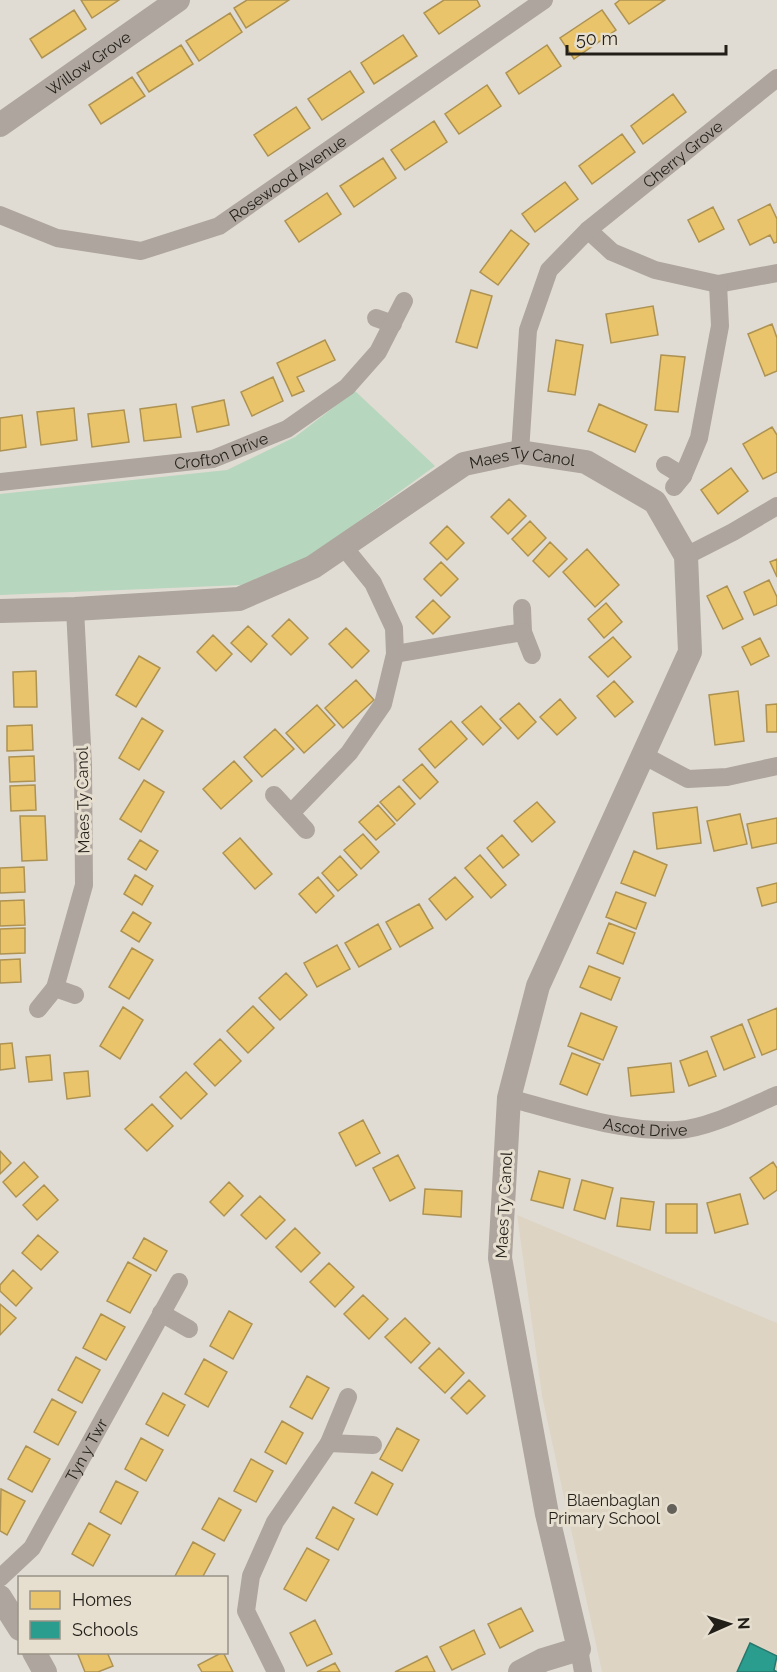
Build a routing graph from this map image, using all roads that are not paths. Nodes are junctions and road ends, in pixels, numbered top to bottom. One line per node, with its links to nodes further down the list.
1 (178, 0): 4 (street, Willow Grove)
2 (544, 0): 5 (street, Rosewood Avenue)
3 (777, 78): 6 (street, Cherry Grove)
4 (0, 125)
5 (0, 215)
6 (588, 230): 8 (street); 12 (street, Cherry Grove)
7 (777, 273): 8 (street)
8 (718, 284): 13 (street)
9 (404, 301): 11 (street, Crofton Drive)
10 (376, 318): 11 (street)
11 (393, 324): 14 (street, Crofton Drive)
12 (520, 452): 16 (street, Maes Ty Canol); 17 (street, Maes Ty Canol)
13 (665, 465)
14 (0, 483)
15 (777, 506): 17 (street)
16 (343, 546): 19 (street, Maes Ty Canol); 22 (street)
17 (686, 556): 24 (street, Maes Ty Canol)
18 (522, 608): 21 (street)
19 (75, 609): 20 (street, Maes Ty Canol); 29 (street, Maes Ty Canol)
20 (0, 611)
21 (523, 632): 22 (street); 23 (street)
22 (395, 654): 27 (street)
23 (532, 655)
24 (643, 755): 25 (street); 33 (street, Maes Ty Canol)
25 (777, 766)
26 (274, 795): 27 (street)
27 (291, 813): 28 (street)
28 (306, 830)
29 (55, 988): 30 (street); 31 (street, Maes Ty Canol)
30 (75, 995)
31 (38, 1009)
32 (777, 1095): 33 (street, Ascot Drive)
33 (509, 1098): 45 (street, Maes Ty Canol)
34 (179, 1282): 35 (street, Tyn y Twr)
35 (161, 1313): 36 (street); 40 (street, Tyn y Twr)
36 (189, 1329)
37 (348, 1397): 38 (street)
38 (329, 1443): 39 (street); 48 (street)
39 (373, 1445)
40 (0, 1578)
41 (0, 1597): 42 (street)
42 (18, 1626)
43 (33, 1654): 46 (street)
44 (34, 1654): 47 (street)
45 (581, 1661): 49 (street)
46 (39, 1672)
47 (45, 1672)
48 (276, 1672)
49 (520, 1672)

